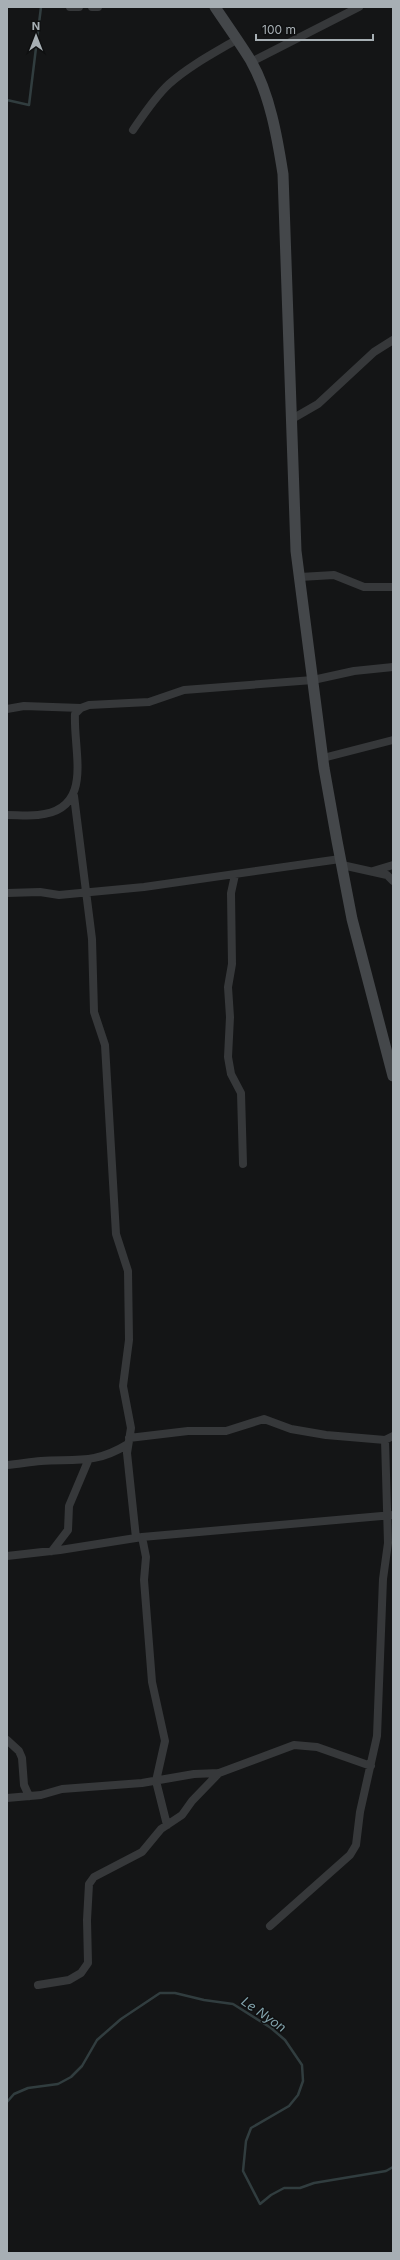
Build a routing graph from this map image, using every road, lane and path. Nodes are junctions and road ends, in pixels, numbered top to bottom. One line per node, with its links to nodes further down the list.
1 (70, 7): 2 (street)
2 (79, 7)
3 (92, 7): 4 (street)
4 (98, 7)
5 (215, 7): 7 (main road)
6 (359, 7): 8 (street)
7 (236, 40): 8 (main road); 9 (street)
8 (251, 62): 11 (main road)
9 (133, 130)
10 (393, 340): 11 (street)
11 (292, 419): 12 (main road)
12 (300, 577): 13 (street); 15 (main road)
13 (393, 587)
14 (393, 667): 15 (street)
15 (313, 680): 16 (street); 19 (main road)
16 (81, 708): 17 (street); 20 (street)
17 (7, 709)
18 (393, 740): 19 (street)
19 (323, 758): 22 (main road)
20 (74, 796): 21 (street); 27 (street)
21 (7, 815)
22 (341, 862): 24 (street); 25 (street); 29 (main road)
23 (393, 864): 24 (street)
24 (372, 871): 26 (street)
25 (235, 875): 27 (street); 31 (street)
26 (393, 881)
27 (86, 892): 28 (street); 33 (street)
28 (7, 893)
29 (390, 1055): 30 (main road)
30 (393, 1076)
31 (243, 1164)
32 (389, 1438): 33 (street); 36 (street)
33 (129, 1441): 34 (street); 37 (street)
34 (88, 1461): 35 (street); 38 (street)
35 (7, 1465)
36 (391, 1515): 37 (street); 41 (street)
37 (139, 1537): 38 (street); 43 (street)
38 (52, 1551): 39 (street)
39 (7, 1556)
40 (7, 1740): 44 (street)
41 (371, 1766): 42 (street); 47 (street)
42 (219, 1774): 43 (street); 46 (street)
43 (156, 1781): 44 (street); 46 (street)
44 (29, 1796): 45 (street)
45 (7, 1798)
46 (167, 1825): 48 (street)
47 (270, 1926)
48 (38, 1985)

